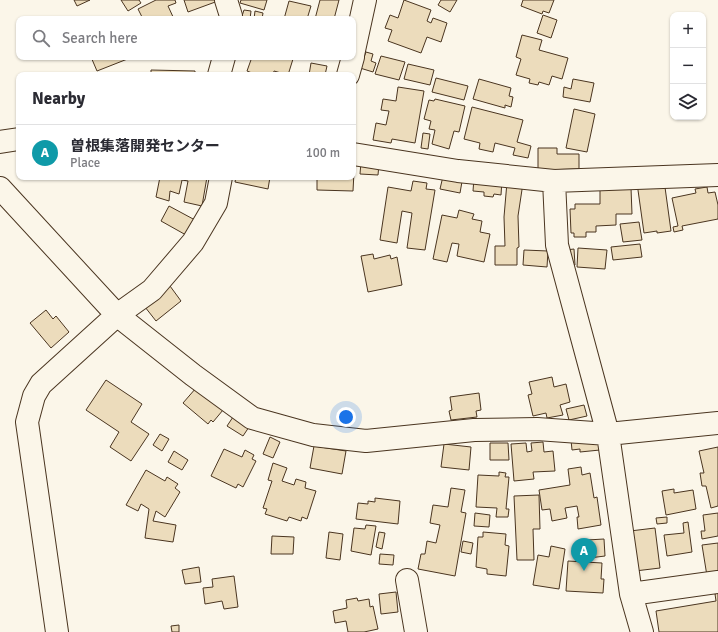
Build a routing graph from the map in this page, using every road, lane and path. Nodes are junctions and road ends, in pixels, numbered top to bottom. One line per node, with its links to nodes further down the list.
1 (226, 0): 3 (street)
2 (365, 0): 4 (street)
3 (232, 16)
4 (356, 42)
5 (223, 60): 7 (street)
6 (352, 60): 8 (street)
7 (220, 72)
8 (349, 72)
9 (16, 139): 10 (street)
10 (0, 142)
11 (356, 154): 14 (street)
12 (718, 175): 14 (street)
13 (220, 180): 16 (street)
14 (554, 181): 18 (street)
15 (0, 188): 16 (street)
16 (117, 315): 18 (street); 22 (street)
17 (718, 423): 18 (street)
18 (608, 434): 21 (street)
19 (407, 580): 23 (street)
20 (718, 582): 21 (street)
21 (631, 594): 24 (street)
22 (57, 632)
23 (416, 632)
24 (642, 632)

